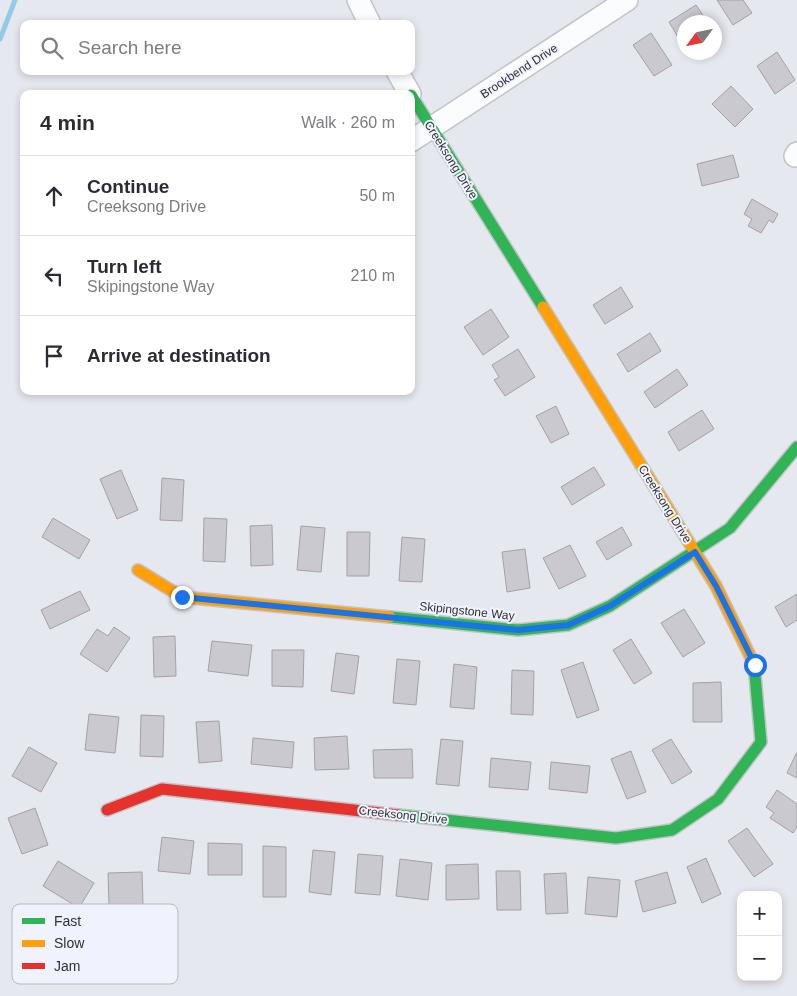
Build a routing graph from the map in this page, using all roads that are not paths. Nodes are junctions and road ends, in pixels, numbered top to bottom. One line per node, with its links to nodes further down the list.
1 (358, 0): 3 (street)
2 (627, 0): 7 (street, Brookbend Drive)
3 (368, 20)
4 (399, 75): 5 (street, Creeksong Drive)
5 (408, 90)
6 (415, 102): 7 (street, Creeksong Drive)
7 (431, 128): 8 (street, Brookbend Drive); 10 (street, Creeksong Drive)
8 (415, 138)
9 (797, 447): 10 (street, Skipingstone Way)
10 (695, 552): 11 (street, Skipingstone Way); 12 (street, Creeksong Drive)
11 (138, 570)
12 (107, 810)

